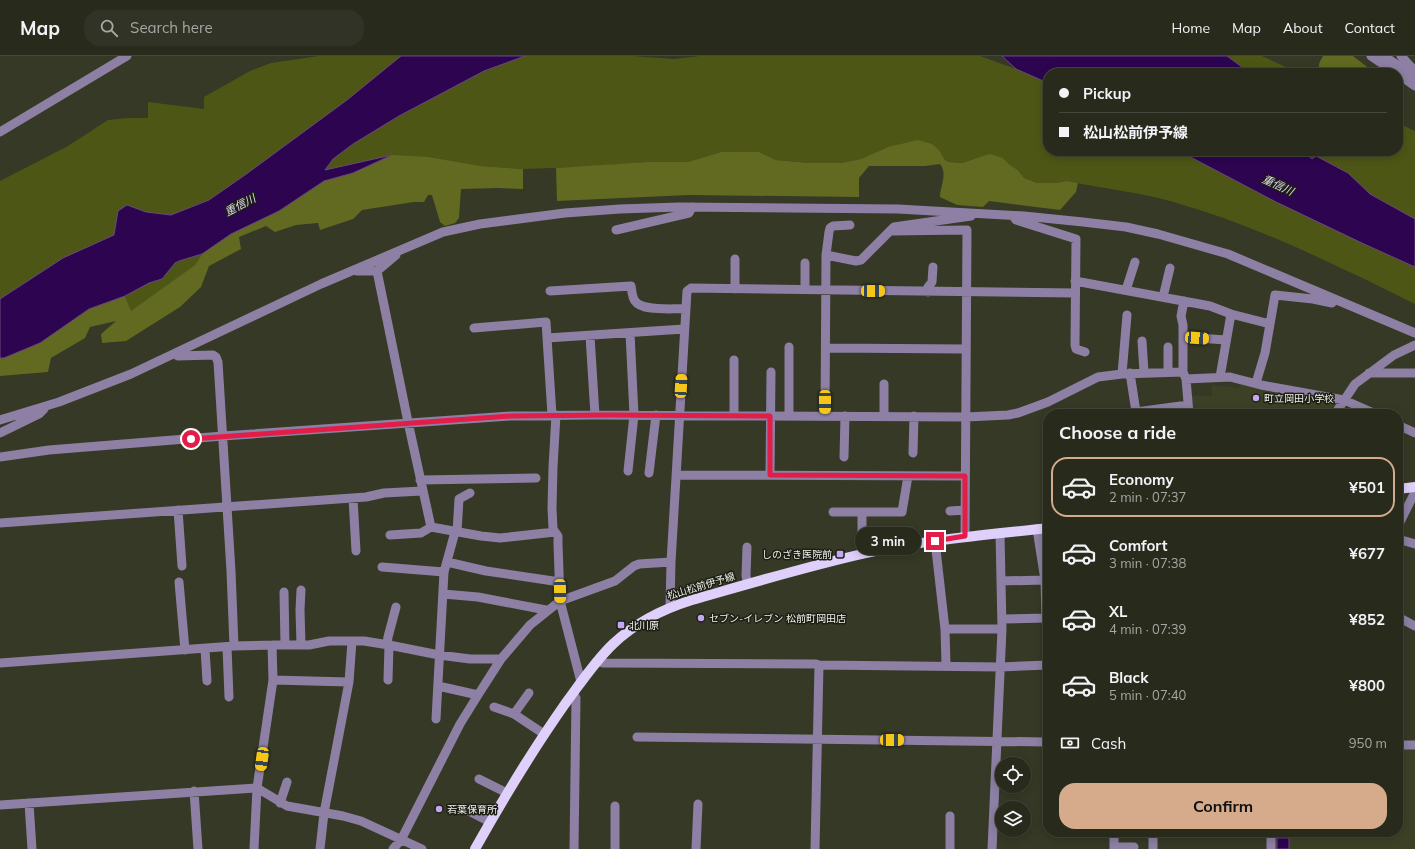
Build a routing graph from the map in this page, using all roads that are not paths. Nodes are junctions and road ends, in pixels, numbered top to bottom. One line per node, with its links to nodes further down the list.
1 (127, 56): 11 (street)
2 (1371, 56): 5 (street)
3 (1384, 56): 6 (street)
4 (1401, 56): 8 (street)
5 (1388, 68)
6 (1402, 68)
7 (1403, 69): 8 (street)
8 (1414, 76)
9 (1403, 78): 10 (street)
10 (1415, 86)
11 (0, 132)
12 (692, 207): 13 (street); 16 (street); 18 (street)
13 (975, 212): 14 (street); 17 (street)
14 (1012, 215): 27 (street); 38 (street)
15 (850, 225): 19 (street)
16 (616, 230)
17 (892, 231): 19 (street); 34 (street)
18 (399, 251): 25 (street); 26 (street)
19 (826, 255): 30 (street)
20 (735, 258): 28 (street)
21 (1135, 262): 31 (street)
22 (805, 263): 29 (street)
23 (933, 267): 33 (street)
24 (1170, 268): 36 (street)
25 (353, 270): 26 (street); 58 (street)
26 (377, 270): 90 (street)
27 (1075, 281): 31 (street); 35 (street)
28 (735, 289): 29 (street); 39 (street)
29 (805, 289): 30 (street)
30 (826, 290): 33 (street); 55 (street)
31 (1126, 290): 36 (street)
32 (550, 291): 39 (street)
33 (928, 292): 34 (street)
34 (966, 292): 35 (street); 56 (street)
35 (1075, 293): 57 (street)
36 (1162, 297): 37 (street)
37 (1184, 301): 40 (street); 48 (street)
38 (1343, 303): 42 (street); 46 (street)
39 (686, 309): 44 (street)
40 (1231, 314): 42 (street); 50 (street)
41 (1127, 315): 63 (street)
42 (1270, 324): 68 (street)
43 (474, 328): 49 (street)
44 (684, 330): 45 (street); 80 (street)
45 (630, 333): 47 (street); 78 (street)
46 (1415, 334)
47 (590, 336): 49 (street); 77 (street)
48 (1183, 337): 50 (street); 66 (street)
49 (547, 338): 76 (street)
50 (1226, 340): 67 (street)
51 (1142, 341): 61 (street)
52 (1415, 345): 64 (street)
53 (1168, 346): 62 (street)
54 (789, 347): 83 (street)
55 (826, 348): 56 (street); 84 (street)
56 (966, 349): 88 (street)
57 (1085, 352)
58 (175, 354): 71 (street); 94 (street)
59 (734, 360): 81 (street)
60 (771, 372): 82 (street)
61 (1144, 372): 62 (street); 63 (street)
62 (1168, 372): 66 (street)
63 (1126, 373): 72 (street); 88 (street)
64 (1369, 373): 65 (street); 70 (street)
65 (1415, 373)
66 (1184, 376): 67 (street); 73 (street)
67 (1220, 377): 68 (street)
68 (1256, 383): 70 (street)
69 (884, 384): 86 (street)
70 (1344, 400): 74 (street); 75 (street)
71 (48, 405): 89 (street); 92 (street)
72 (1135, 409)
73 (1188, 409)
74 (1338, 409)
75 (1365, 409)
76 (554, 415): 77 (street); 90 (street); 122 (street)
77 (595, 415): 78 (street)
78 (634, 415): 79 (street); 98 (street)
79 (656, 415): 80 (street); 99 (street)
80 (679, 415): 81 (street); 100 (street)
81 (734, 416): 82 (street)
82 (770, 416): 83 (street); 101 (street)
83 (789, 416): 84 (street)
84 (825, 416): 85 (street)
85 (844, 416): 86 (street); 97 (street)
86 (884, 416): 87 (street)
87 (914, 416): 88 (street); 95 (street)
88 (966, 417): 103 (street)
89 (0, 420)
90 (408, 422): 94 (street); 105 (street)
91 (1403, 427): 93 (street)
92 (0, 432)
93 (1415, 433)
94 (223, 436): 96 (street); 110 (street)
95 (913, 453)
96 (0, 457)
97 (844, 457)
98 (628, 472)
99 (648, 472)
100 (676, 475): 101 (street); 133 (street)
101 (770, 475): 102 (street)
102 (908, 476): 103 (street); 116 (street)
103 (965, 476): 112 (street)
104 (536, 478): 105 (street)
105 (420, 480): 107 (street)
106 (1410, 489): 114 (street)
107 (422, 491): 109 (street); 118 (street)
108 (470, 493): 121 (street)
109 (353, 498): 110 (street); 130 (street)
110 (228, 506): 111 (street); 161 (street)
111 (178, 510): 117 (street); 134 (street)
112 (965, 510): 113 (street); 125 (street)
113 (950, 511)
114 (1403, 511)
115 (833, 512): 116 (street)
116 (862, 512): 131 (street)
117 (0, 523)
118 (431, 527): 121 (street); 124 (street)
119 (1043, 528): 120 (main road, 松山松前伊予線)
120 (1037, 529): 123 (main road, 松山松前伊予線); 136 (street)
121 (456, 532): 122 (street); 132 (street)
122 (555, 532): 141 (street)
123 (1000, 532): 125 (main road, 松山松前伊予線); 138 (street)
124 (390, 535)
125 (965, 536): 127 (main road, 松山松前伊予線)
126 (1403, 540): 128 (street)
127 (935, 541): 131 (main road, 松山松前伊予線); 154 (street)
128 (1415, 544)
129 (747, 547): 142 (street)
130 (356, 551)
131 (862, 554): 142 (main road, 松山松前伊予線)
132 (447, 562): 137 (street); 141 (street)
133 (671, 562): 146 (street); 148 (street)
134 (182, 566)
135 (382, 567): 137 (street)
136 (1043, 567)
137 (444, 572): 145 (street)
138 (1001, 580): 139 (street); 151 (street)
139 (1043, 580)
140 (179, 582): 163 (street)
141 (560, 582): 146 (street)
142 (748, 584): 148 (main road, 松山松前伊予線)
143 (301, 590): 160 (street)
144 (284, 592): 159 (street)
145 (443, 594): 149 (street); 164 (street)
146 (560, 600): 149 (street); 175 (street)
147 (396, 607): 157 (street)
148 (670, 607): 166 (main road, 松山松前伊予線)
149 (546, 610): 165 (street)
150 (1043, 618): 151 (street)
151 (1002, 619): 155 (street)
152 (1403, 620): 153 (street)
153 (1415, 626)
154 (945, 629): 155 (street); 170 (street)
155 (1002, 629): 171 (street)
156 (352, 641): 157 (street); 160 (street); 176 (street)
157 (388, 644): 164 (street); 173 (street)
158 (272, 645): 159 (street); 161 (street); 172 (street)
159 (285, 645): 160 (street)
160 (301, 645)
161 (230, 647): 162 (street); 181 (street)
162 (205, 649): 163 (street); 174 (street)
163 (185, 650): 167 (street)
164 (440, 655): 165 (street); 177 (street)
165 (501, 659): 180 (street)
166 (597, 661): 168 (street); 175 (main road, 松山松前伊予線)
167 (0, 663)
168 (819, 665): 170 (street); 187 (street)
169 (1043, 665): 171 (street)
170 (946, 666): 171 (street)
171 (1001, 667): 188 (street)
172 (273, 680): 176 (street); 194 (street)
173 (388, 680)
174 (207, 681)
175 (582, 681): 179 (main road, 松山松前伊予線)
176 (349, 682): 203 (street)
177 (438, 686): 180 (street); 184 (street)
178 (529, 693): 183 (street)
179 (573, 693): 185 (main road, 松山松前伊予線); 219 (street)
180 (478, 695): 209 (street)
181 (229, 697)
182 (494, 707): 183 (street)
183 (514, 714): 185 (street)
184 (436, 718)
185 (544, 734): 196 (main road, 松山松前伊予線)
186 (637, 737): 187 (street)
187 (817, 739): 188 (street); 222 (street)
188 (997, 741): 189 (street); 224 (street)
189 (1043, 742)
190 (1403, 745): 191 (street)
191 (1415, 746)
192 (479, 779): 196 (street)
193 (287, 782): 197 (street)
194 (257, 788): 195 (street); 197 (street); 214 (street)
195 (194, 792): 198 (street); 213 (street)
196 (507, 793): 205 (main road, 松山松前伊予線)
197 (280, 802): 203 (street)
198 (29, 803): 200 (street); 212 (street)
199 (698, 804): 221 (street)
200 (0, 805)
201 (615, 806): 220 (street)
202 (463, 808): 205 (street)
203 (324, 813): 209 (street); 215 (street)
204 (950, 816): 223 (street)
205 (490, 822): 218 (main road, 松山松前伊予線)
206 (1114, 837): 211 (street)
207 (1152, 837): 225 (street)
208 (1271, 837): 226 (street)
209 (401, 840): 216 (street); 217 (street)
210 (1134, 847): 211 (street)
211 (1114, 848)
212 (32, 849)
213 (198, 849)
214 (254, 849)
215 (320, 849)
216 (393, 849)
217 (422, 849)
218 (475, 849)
219 (574, 849)
220 (615, 849)
221 (696, 849)
222 (815, 849)
223 (950, 849)
224 (992, 849)
225 (1153, 849)
226 (1271, 849)

